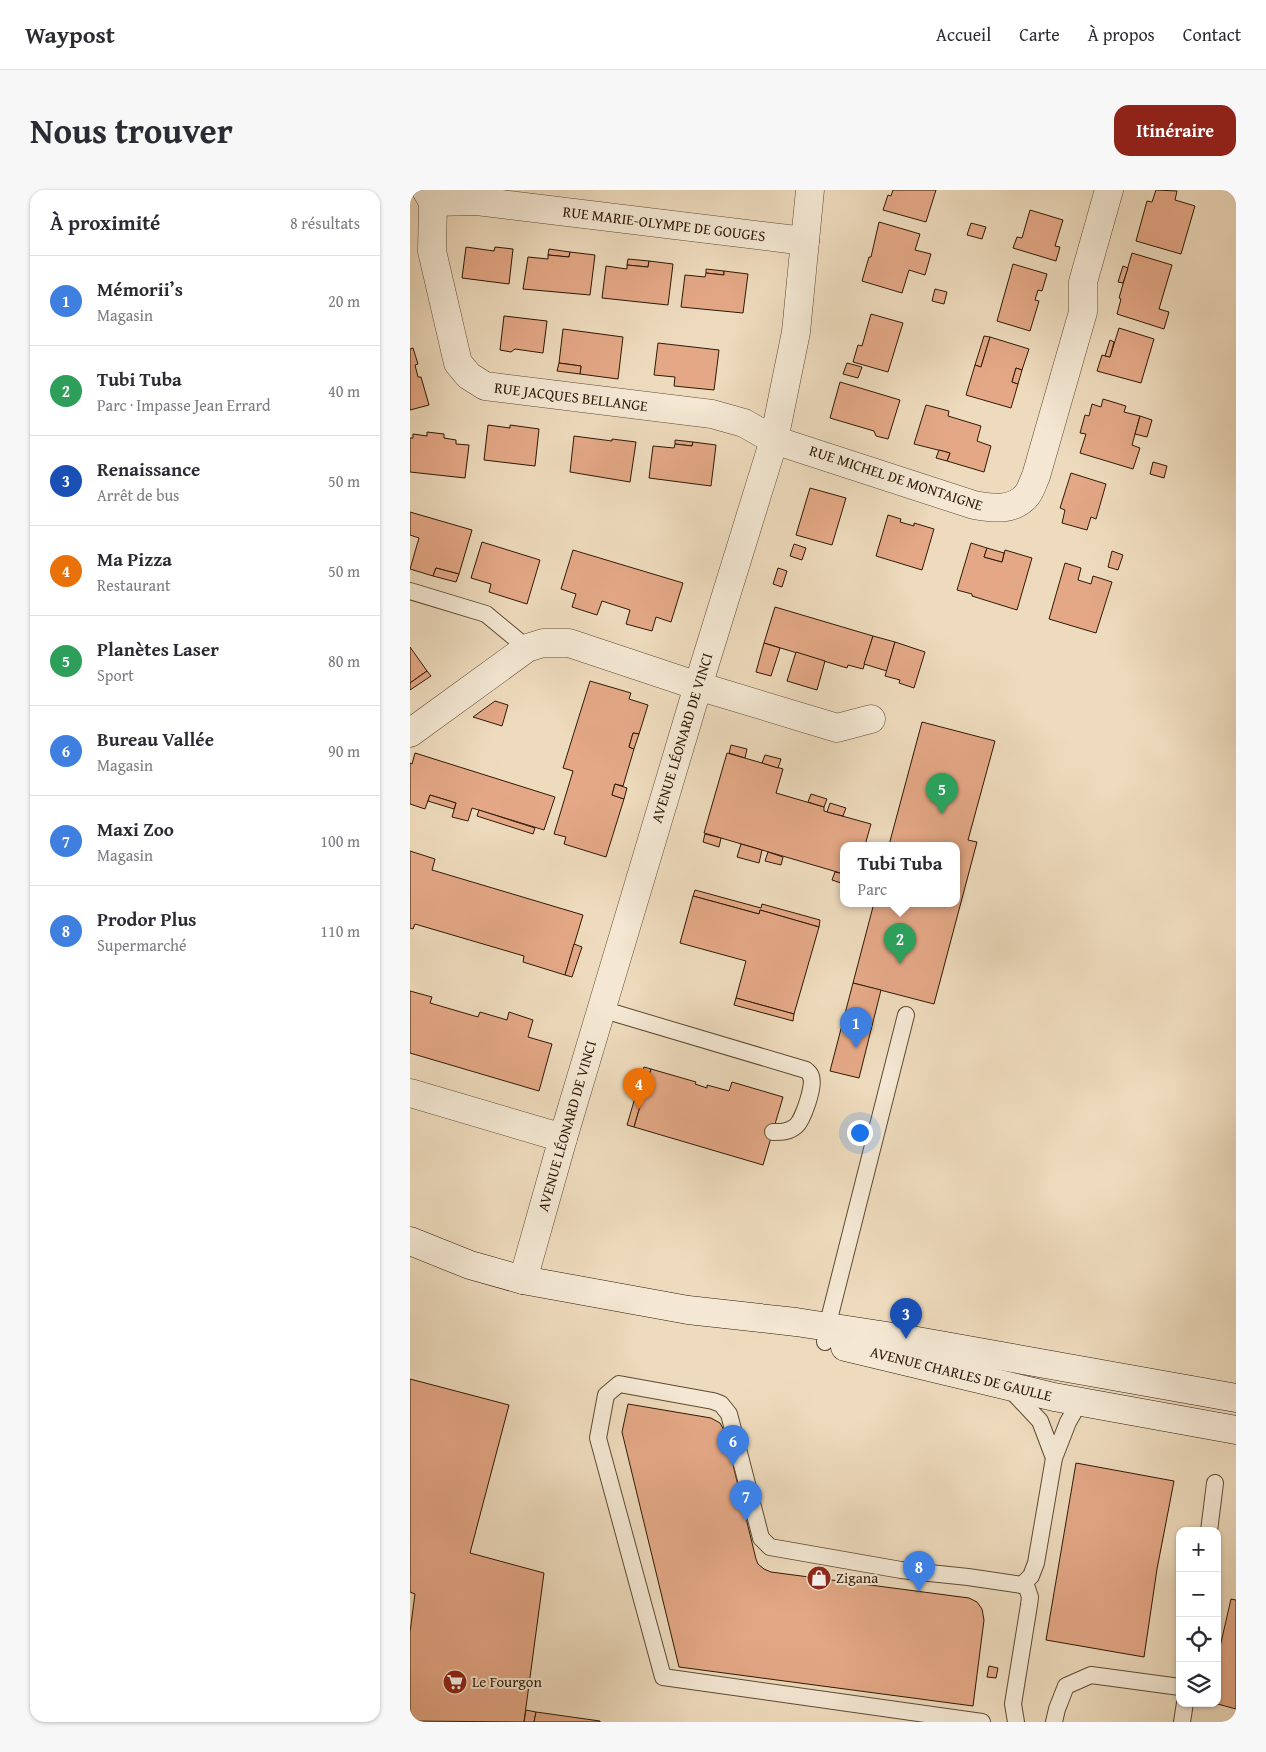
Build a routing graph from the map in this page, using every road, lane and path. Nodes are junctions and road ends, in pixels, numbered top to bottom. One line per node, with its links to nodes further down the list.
1 (810, 190): 4 (street, AVENUE LÉONARD DE VINCI)
2 (1109, 190): 5 (street, RUE MICHEL DE MONTAIGNE)
3 (430, 196): 4 (street, RUE MARIE-OLYMPE DE GOUGES); 5 (street, RUE JACQUES BELLANGE)
4 (805, 241): 5 (street, AVENUE LÉONARD DE VINCI)
5 (774, 440): 8 (street, AVENUE LÉONARD DE VINCI)
6 (410, 591): 7 (lane)
7 (527, 648): 8 (street); 10 (street)
8 (698, 686): 9 (street); 11 (street, AVENUE LÉONARD DE VINCI)
9 (871, 719)
10 (410, 733)
11 (601, 1009): 14 (lane); 15 (street, AVENUE LÉONARD DE VINCI)
12 (906, 1015): 18 (lane)
13 (410, 1093): 15 (street)
14 (773, 1132)
15 (562, 1138): 17 (street, AVENUE LÉONARD DE VINCI)
16 (410, 1241): 17 (street, AVENUE CHARLES DE GAULLE)
17 (523, 1280): 18 (street, AVENUE CHARLES DE GAULLE)
18 (826, 1335): 19 (street, AVENUE CHARLES DE GAULLE); 20 (street, AVENUE CHARLES DE GAULLE)
19 (1009, 1387): 21 (street, AVENUE CHARLES DE GAULLE); 23 (lane)
20 (1236, 1399): 21 (street)
21 (1080, 1402): 22 (street, AVENUE CHARLES DE GAULLE); 23 (lane)
22 (1236, 1430)
23 (1054, 1458): 26 (lane)
24 (1215, 1483): 25 (lane)
25 (1210, 1527)
26 (1022, 1585): 29 (lane); 30 (lane)
27 (1176, 1686): 31 (lane)
28 (1184, 1707): 32 (lane)
29 (982, 1722)
30 (1016, 1722)
31 (1054, 1722)
32 (1182, 1722)

